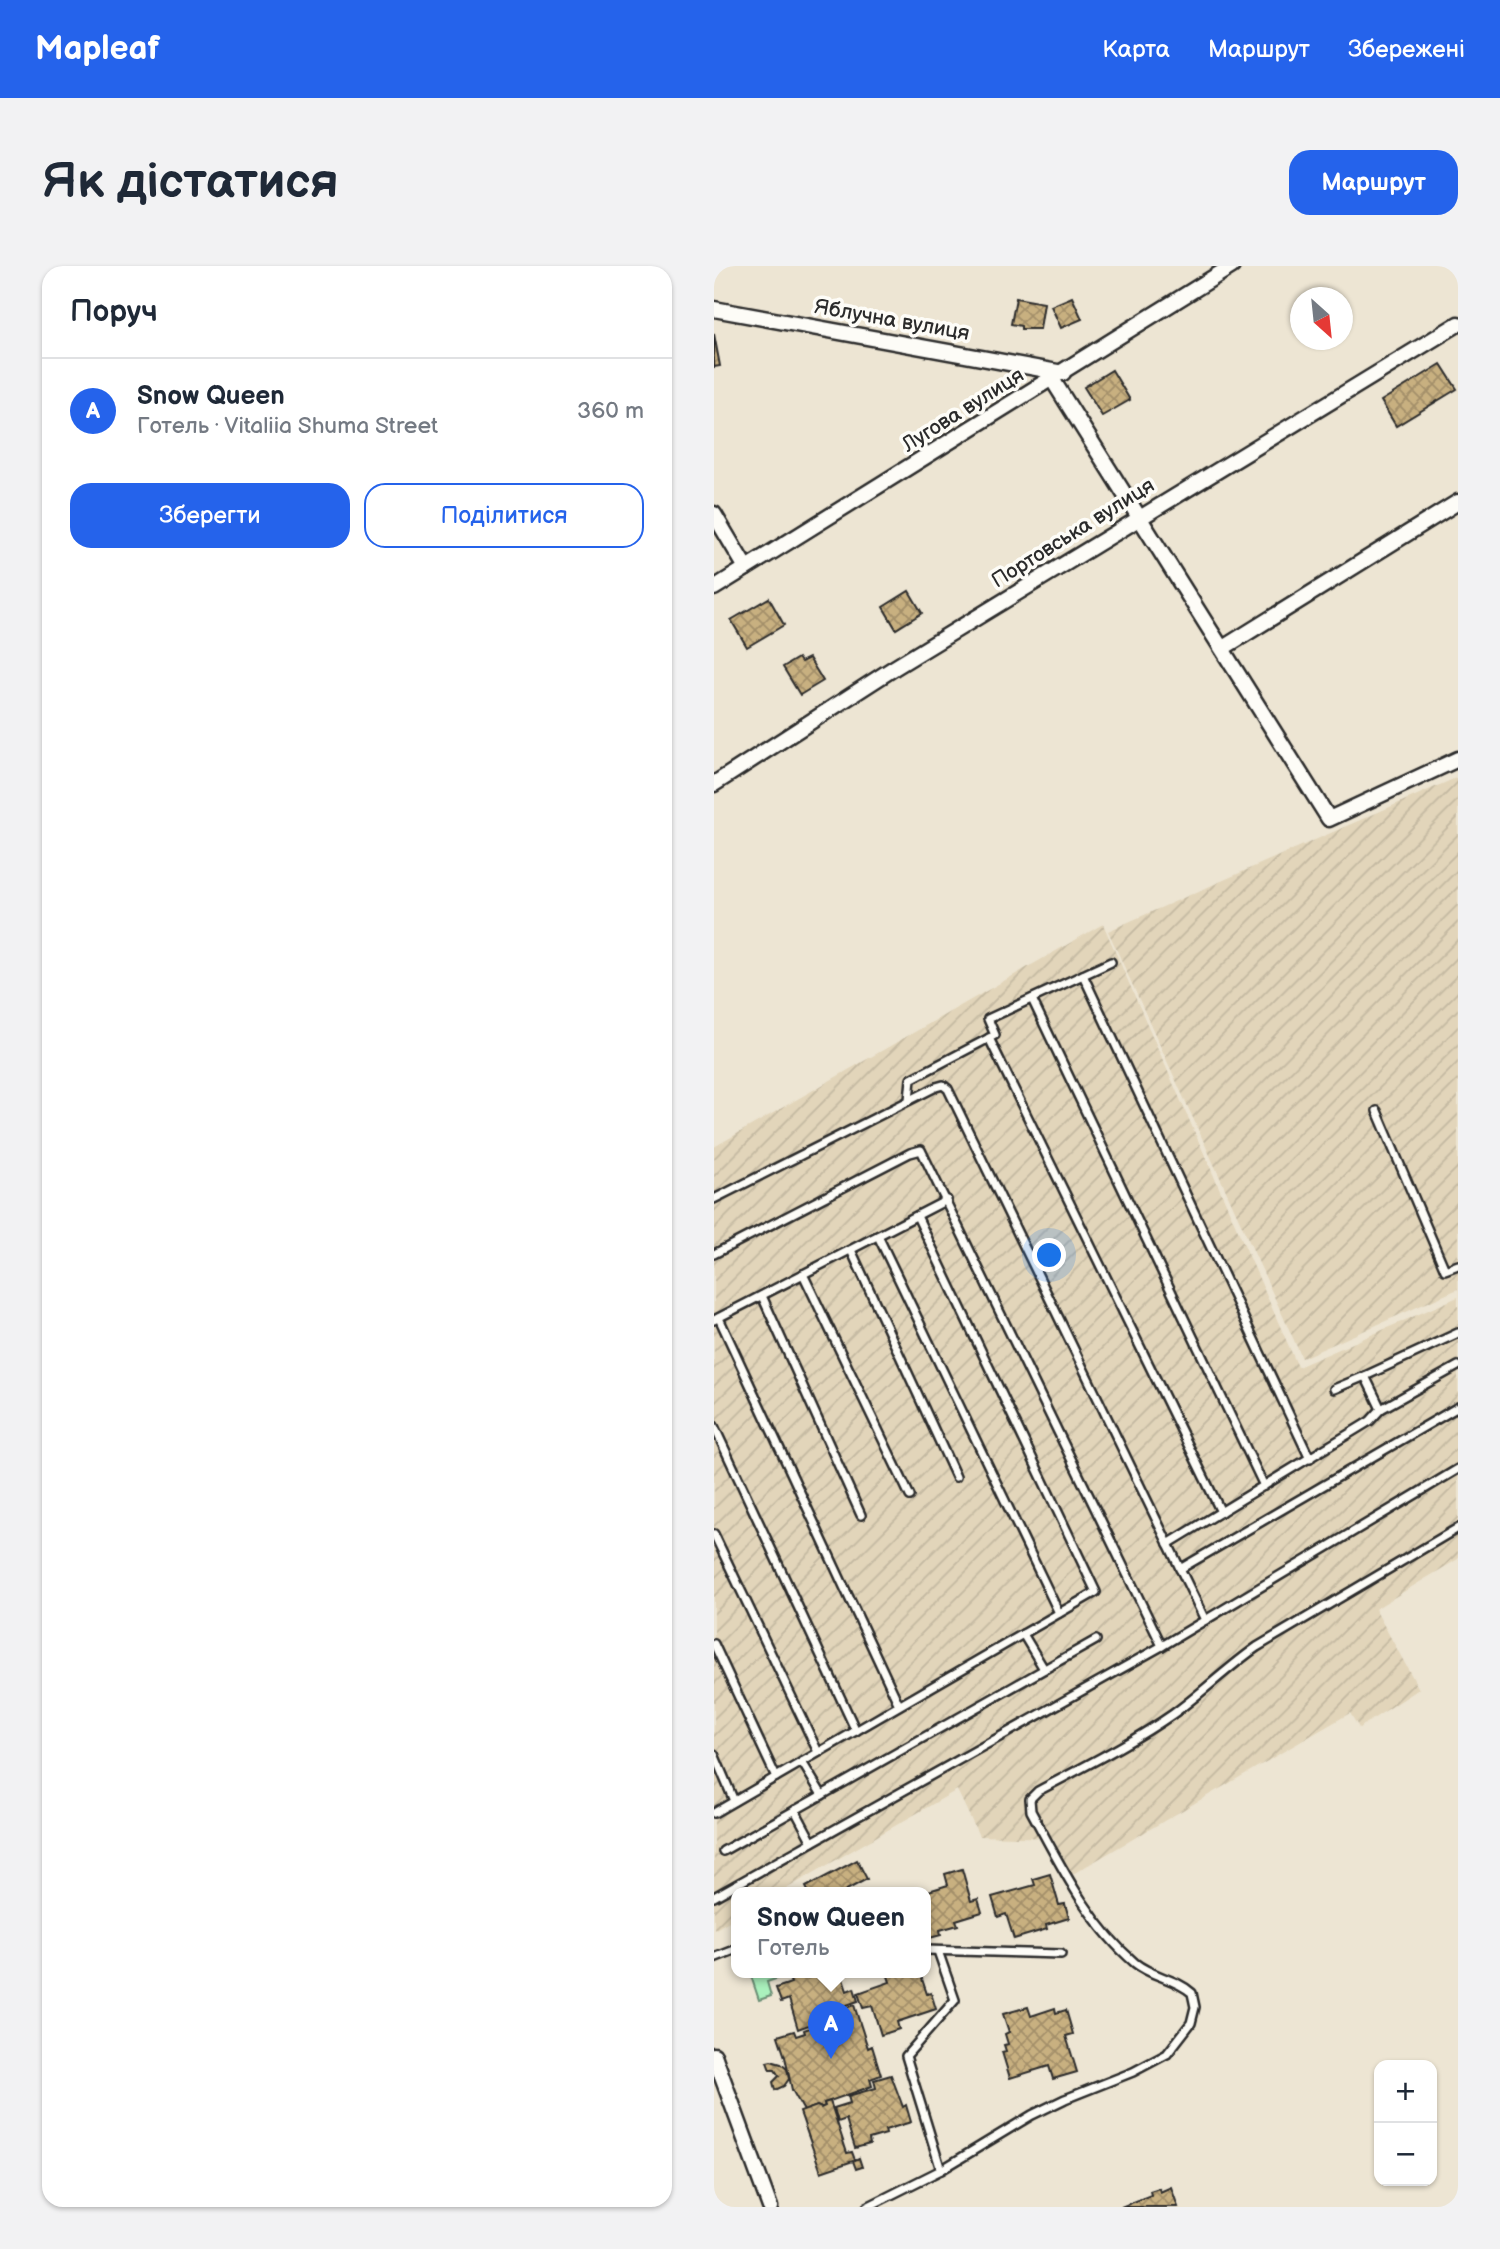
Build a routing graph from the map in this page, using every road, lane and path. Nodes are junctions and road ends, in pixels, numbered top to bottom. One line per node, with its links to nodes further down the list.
1 (1232, 266): 4 (street, Лугова вулиця)
2 (714, 309): 4 (street, Яблучна вулиця)
3 (1458, 324): 7 (street, Портовська вулиця)
4 (1058, 376): 7 (street); 8 (street, Лугова вулиця)
5 (1458, 502): 10 (street)
6 (714, 514): 8 (street)
7 (1139, 518): 10 (street); 12 (street, Портовська вулиця)
8 (746, 568): 9 (street, Лугова вулиця)
9 (714, 588)
10 (1223, 648): 11 (street)
11 (1458, 759)
12 (714, 784)
13 (1111, 962): 14 (lane)
14 (1083, 975): 15 (lane); 36 (lane)
15 (1032, 999): 16 (lane); 39 (lane)
16 (989, 1038): 17 (lane); 41 (lane)
17 (909, 1100): 19 (lane); 45 (lane)
18 (1377, 1111): 25 (lane)
19 (714, 1199)
20 (947, 1200): 21 (lane); 24 (lane); 52 (lane)
21 (917, 1216): 22 (lane); 47 (lane)
22 (878, 1236): 23 (lane); 47 (lane)
23 (851, 1250): 26 (lane); 38 (lane)
24 (714, 1254)
25 (1458, 1265)
26 (803, 1274): 27 (lane); 40 (lane)
27 (762, 1296): 28 (lane); 42 (lane)
28 (717, 1319): 54 (lane)
29 (1458, 1333): 31 (lane)
30 (1458, 1366): 34 (lane)
31 (1365, 1376): 32 (lane); 34 (lane)
32 (1334, 1389)
33 (1458, 1407): 46 (lane)
34 (1381, 1409): 36 (lane)
35 (714, 1426): 55 (lane)
36 (1310, 1459): 39 (lane)
37 (1458, 1469): 48 (lane)
38 (956, 1477)
39 (1264, 1486): 41 (lane)
40 (910, 1496)
41 (1221, 1512): 45 (lane)
42 (861, 1515)
43 (1458, 1528): 75 (lane)
44 (714, 1534): 56 (lane)
45 (1168, 1544): 46 (lane)
46 (1180, 1569): 48 (lane)
47 (1059, 1613): 49 (lane)
48 (1205, 1620): 52 (lane)
49 (1023, 1634): 53 (lane); 54 (lane)
50 (1096, 1640): 53 (lane)
51 (714, 1644): 59 (lane)
52 (1162, 1646): 64 (lane)
53 (1044, 1670): 60 (lane)
54 (899, 1705): 55 (lane)
55 (856, 1731): 56 (lane)
56 (818, 1752): 58 (lane)
57 (714, 1754): 61 (lane)
58 (802, 1762): 59 (lane); 60 (lane)
59 (776, 1777): 61 (lane)
60 (822, 1795): 62 (lane)
61 (734, 1801): 63 (lane)
62 (795, 1810): 64 (lane); 65 (lane)
63 (714, 1813)
64 (812, 1842): 67 (lane)
65 (723, 1851)
66 (731, 1887): 68 (lane)
67 (732, 1887)
68 (714, 1897)
69 (931, 1950): 71 (lane)
70 (731, 1951): 73 (lane)
71 (938, 1951): 72 (lane); 75 (lane)
72 (1061, 1954)
73 (714, 1958)
74 (714, 2055): 76 (street)
75 (940, 2169): 77 (lane)
76 (771, 2207)
77 (867, 2207)

